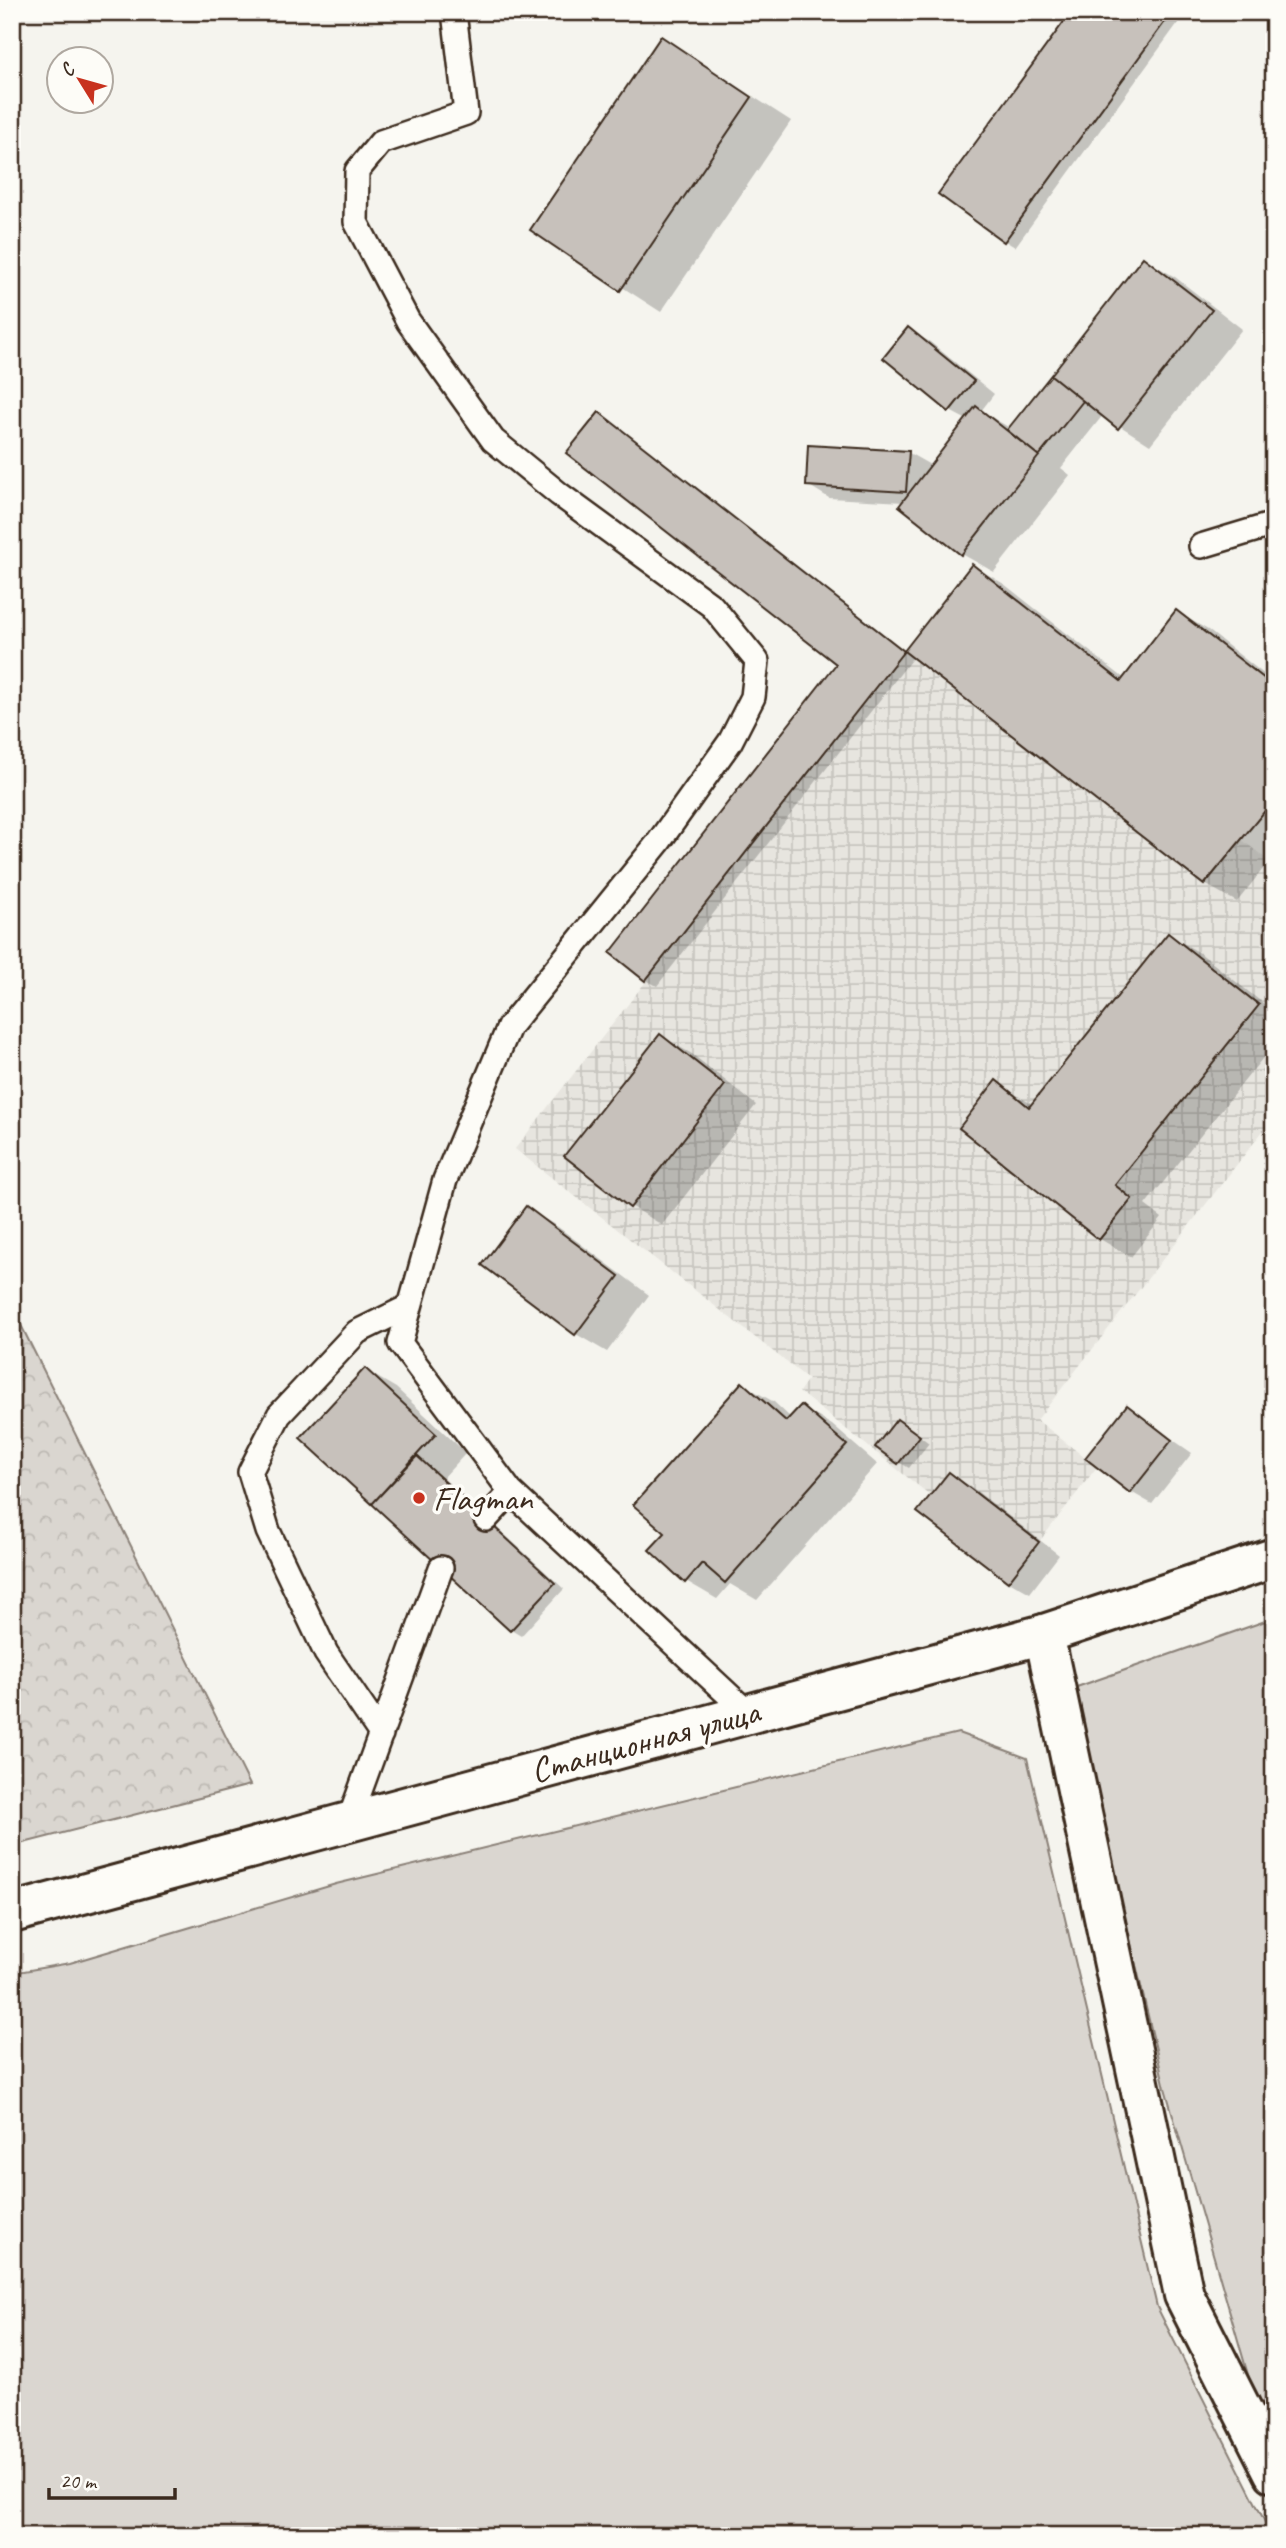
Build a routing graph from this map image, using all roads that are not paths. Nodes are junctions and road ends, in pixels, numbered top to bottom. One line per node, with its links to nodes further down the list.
1 (454, 12): 4 (lane)
2 (1274, 524): 3 (lane)
3 (1201, 546)
4 (410, 1306): 5 (lane); 11 (lane)
5 (511, 1492): 6 (lane); 10 (lane)
6 (486, 1519)
7 (1274, 1558): 9 (main road, Станционная улица)
8 (441, 1568): 11 (lane)
9 (1044, 1634): 10 (main road, Станционная улица); 14 (main road)
10 (748, 1713): 12 (main road, Станционная улица)
11 (381, 1734): 12 (lane)
12 (349, 1821): 13 (main road, Станционная улица)
13 (12, 1913)
14 (1274, 2473)

